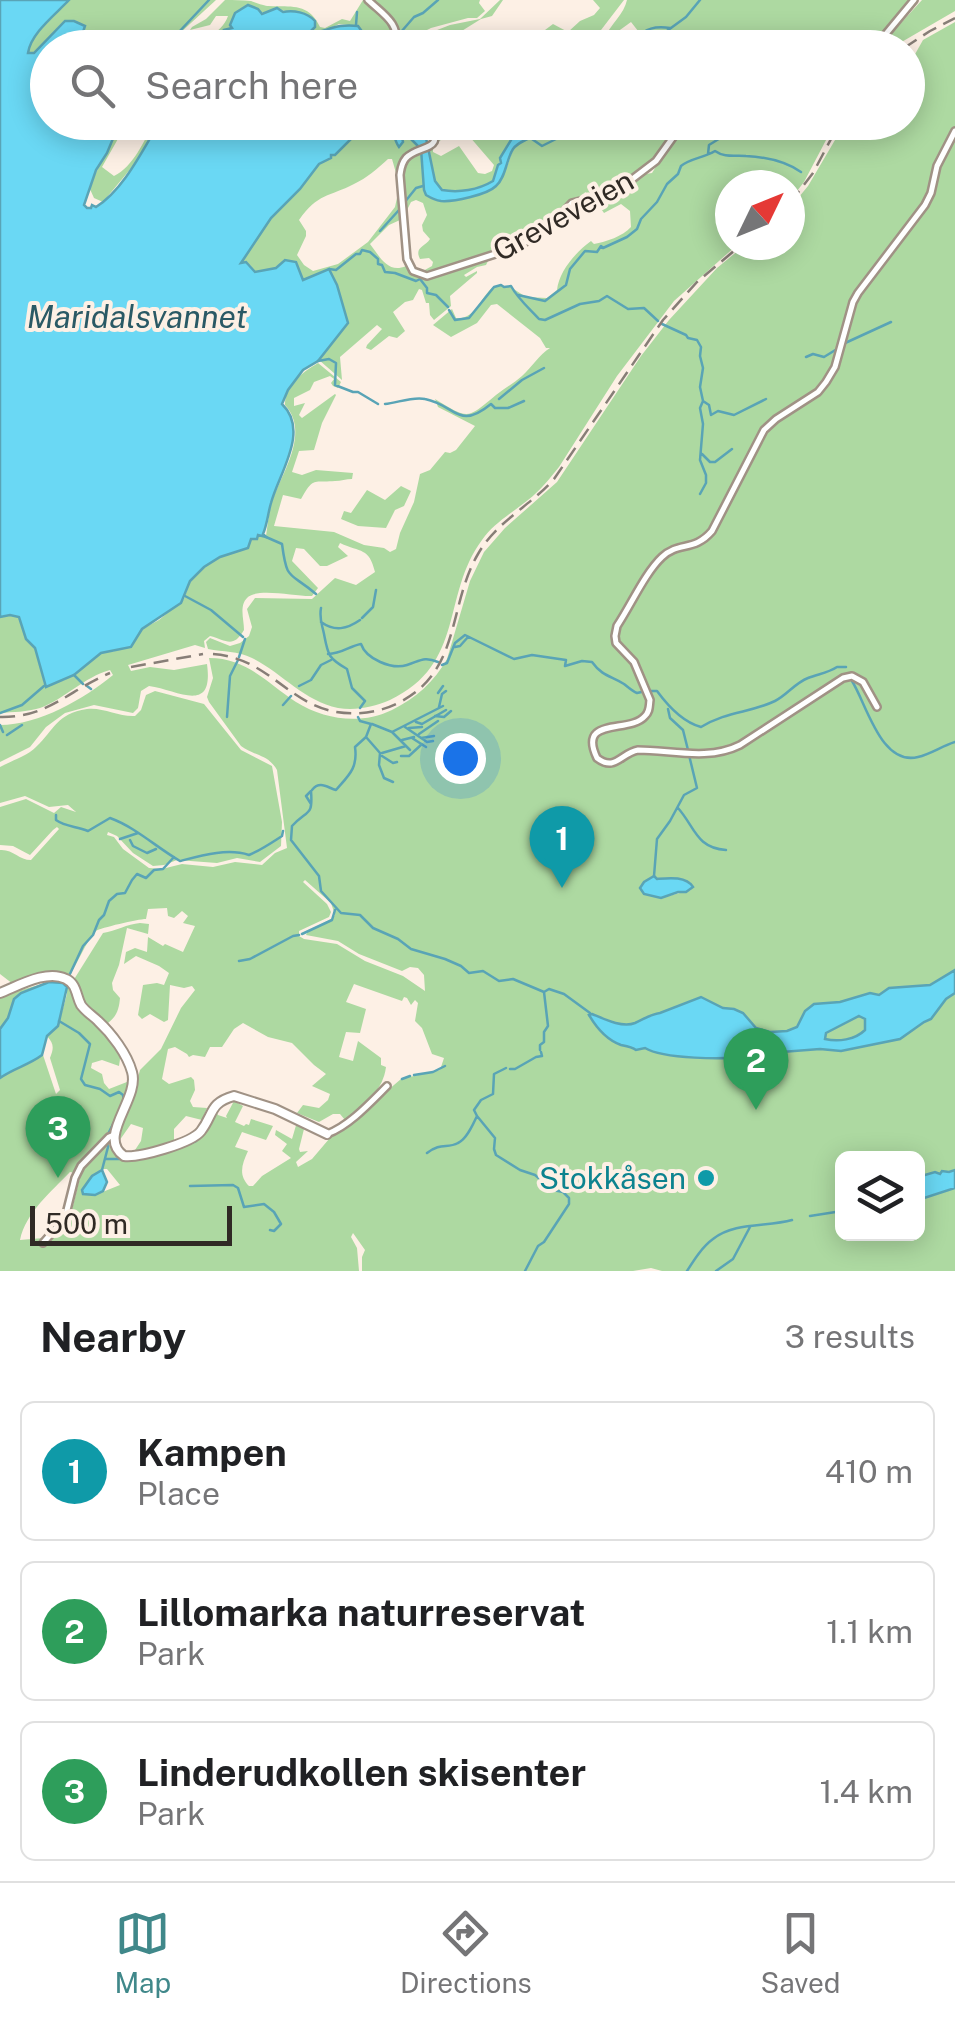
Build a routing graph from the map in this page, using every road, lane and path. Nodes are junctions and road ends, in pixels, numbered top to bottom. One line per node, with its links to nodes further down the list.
1 (368, 0): 3 (street)
2 (914, 0): 4 (street)
3 (395, 30)
4 (890, 30)
5 (955, 131): 8 (street)
6 (434, 140): 7 (street, Greveveien)
7 (671, 140)
8 (877, 707)
9 (0, 993): 12 (street)
10 (387, 1086): 11 (street)
11 (327, 1134): 12 (street)
12 (114, 1135): 13 (street)
13 (43, 1243)

